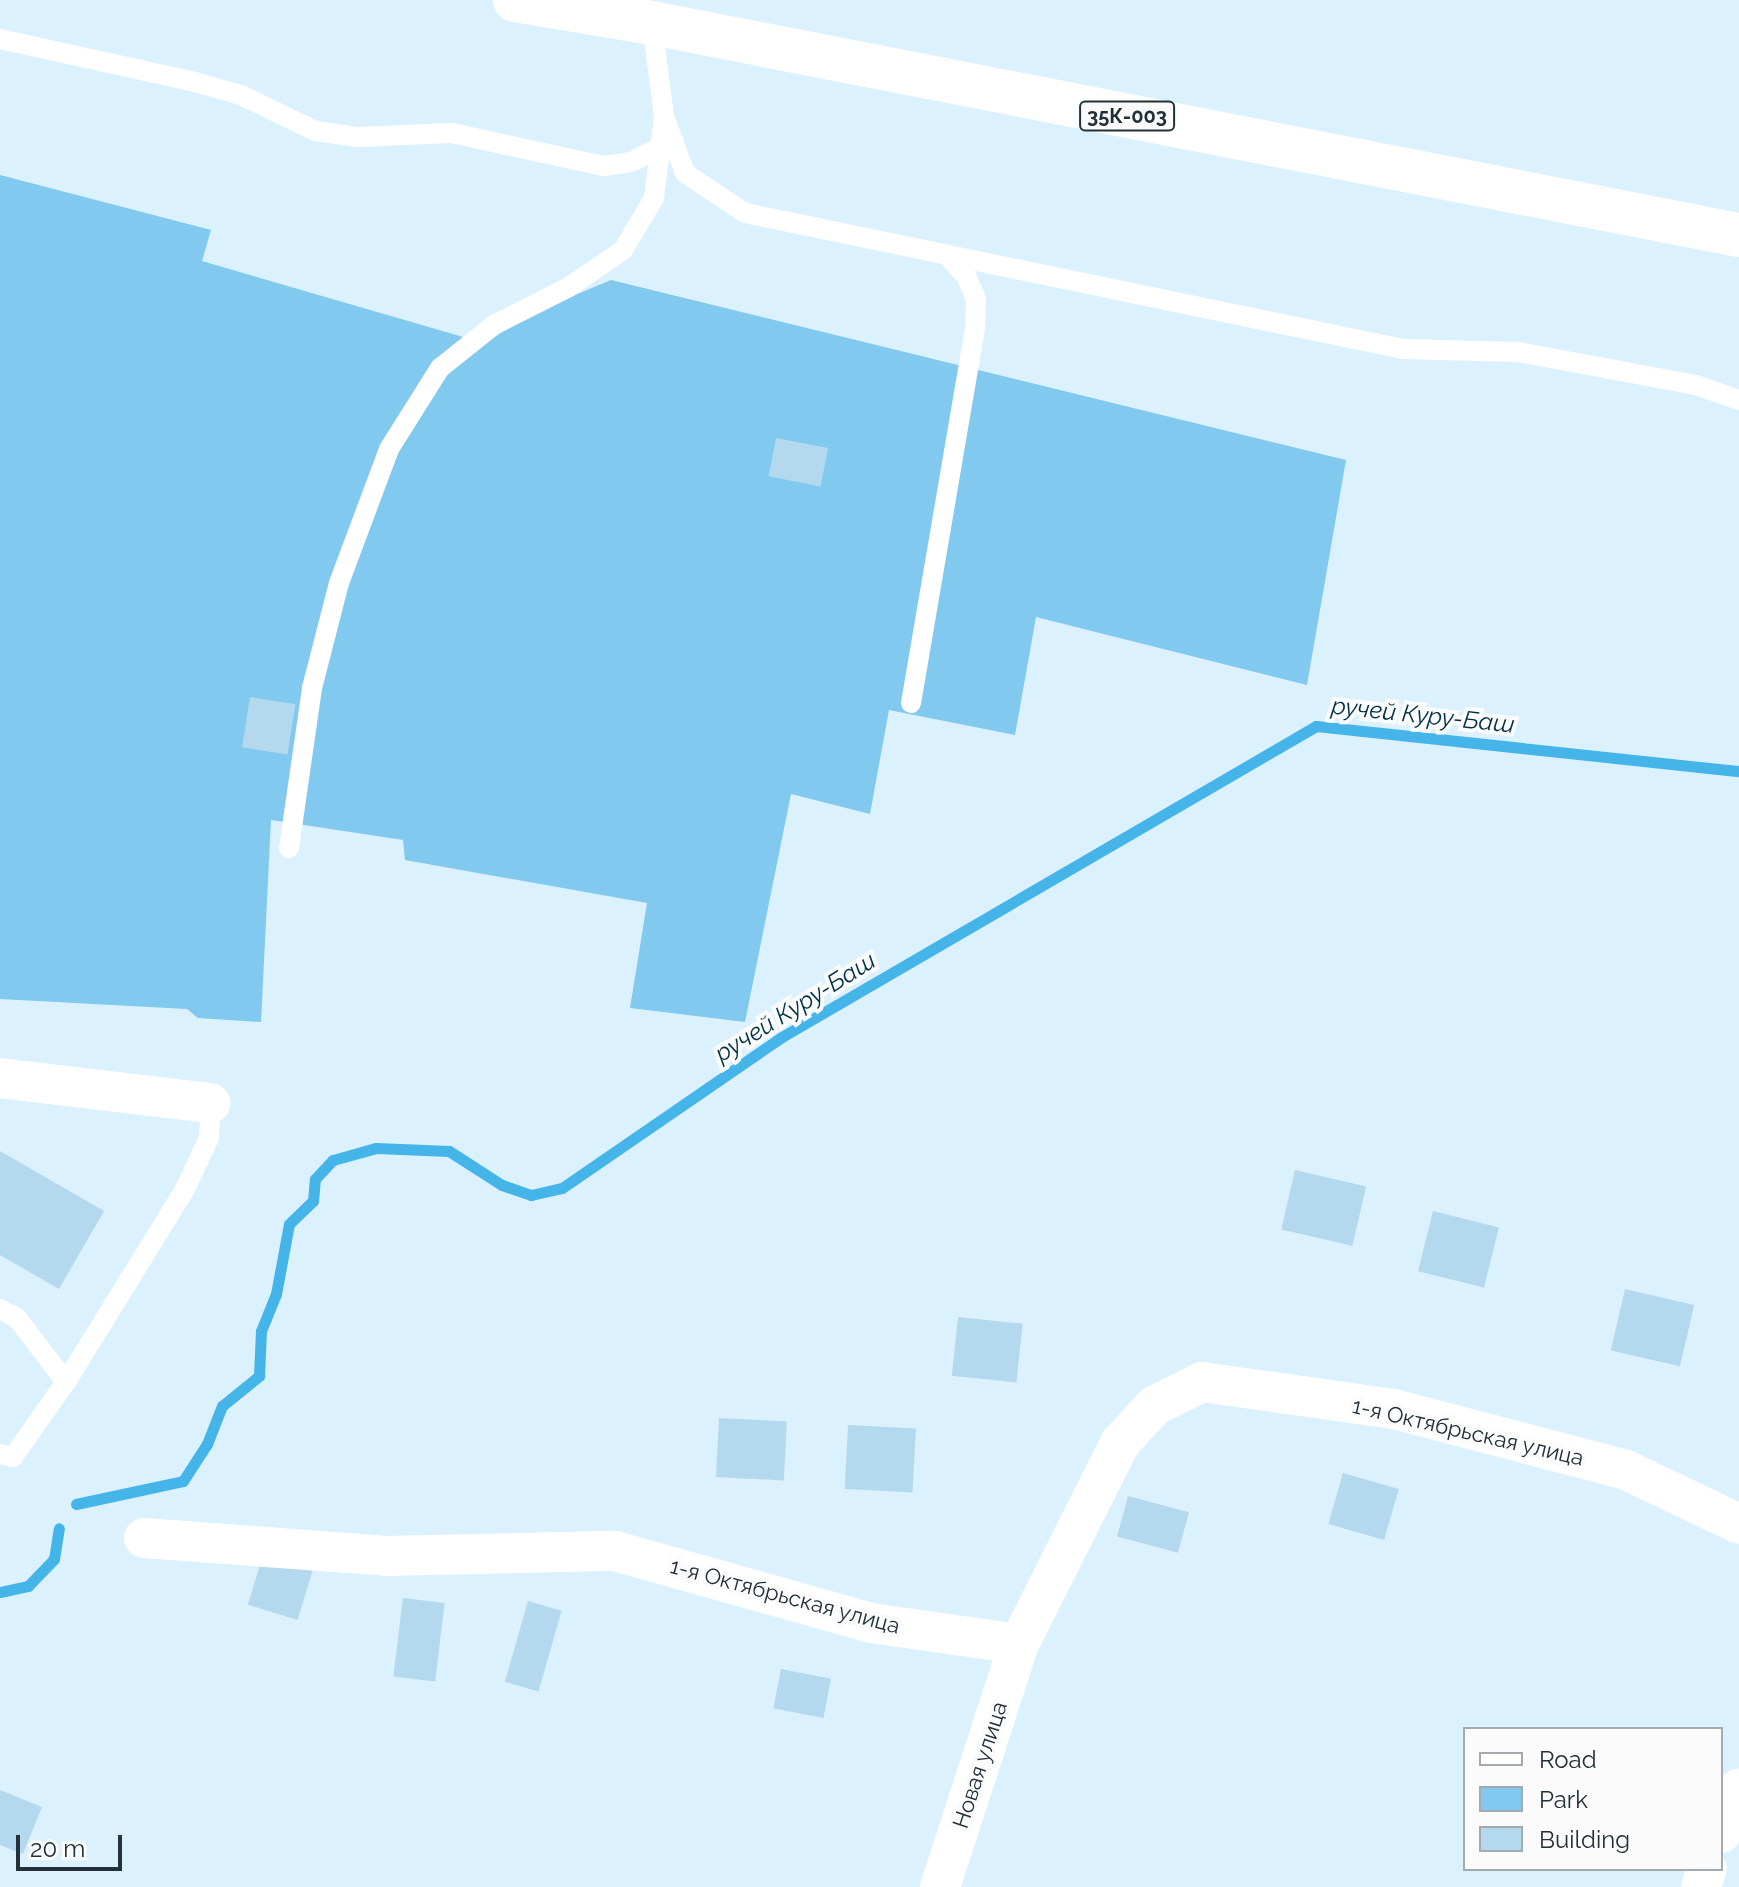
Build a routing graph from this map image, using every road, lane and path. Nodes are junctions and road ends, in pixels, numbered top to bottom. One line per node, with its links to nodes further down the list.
1 (515, 0): 2 (main road, 35К-003)
2 (652, 23): 4 (lane); 6 (main road, 35К-003)
3 (0, 39): 5 (lane)
4 (664, 116): 5 (lane); 7 (lane)
5 (660, 147): 10 (lane)
6 (1739, 235)
7 (946, 254): 8 (lane); 9 (lane)
8 (1739, 400)
9 (911, 703)
10 (289, 848)
11 (0, 1078): 12 (street)
12 (211, 1103): 14 (lane)
13 (0, 1309): 14 (lane)
14 (66, 1382): 15 (lane)
15 (0, 1454)
16 (1739, 1524): 18 (street, 1-я Октябрьская улица)
17 (144, 1538): 18 (street, 1-я Октябрьская улица)
18 (1019, 1644): 21 (street, Новая улица)
19 (1739, 1789): 20 (street)
20 (1723, 1828)
21 (940, 1887)

